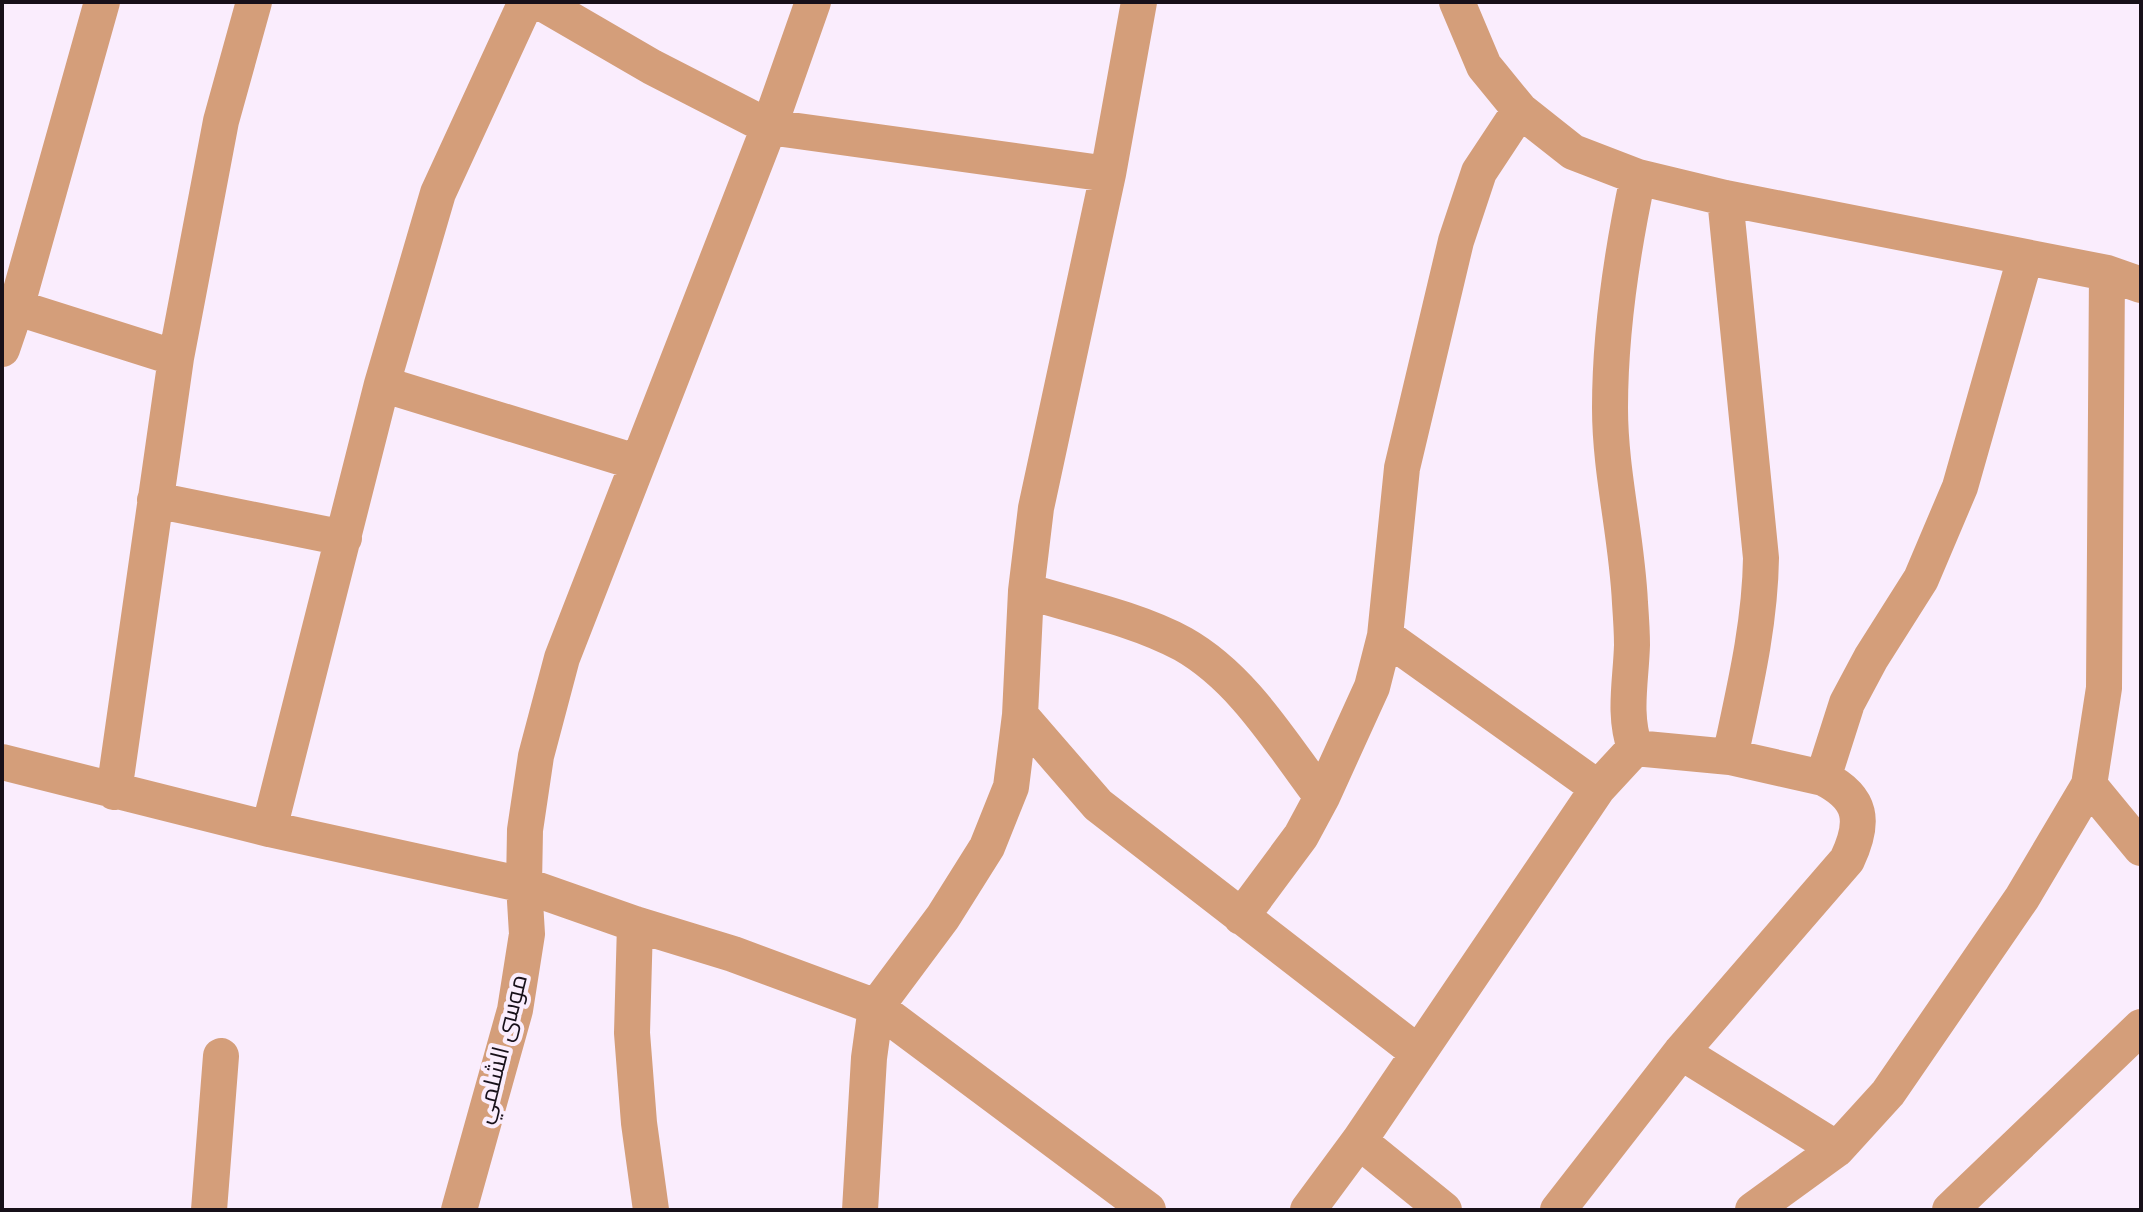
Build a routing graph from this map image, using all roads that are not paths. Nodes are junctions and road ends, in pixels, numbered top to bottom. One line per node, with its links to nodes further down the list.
1 (102, 2): 16 (street)
2 (254, 2): 18 (street)
3 (526, 2): 19 (street)
4 (540, 2): 9 (street)
5 (813, 2): 9 (street, موسى الشلمي)
6 (1139, 2): 10 (street)
7 (1457, 2): 8 (street)
8 (1520, 110): 11 (street); 24 (street)
9 (769, 127): 10 (street); 20 (street, موسى الشلمي)
10 (1108, 174): 23 (street)
11 (1638, 177): 12 (street); 26 (street)
12 (1725, 198): 13 (street); 27 (street)
13 (2025, 258): 14 (street); 29 (street)
14 (2107, 273): 15 (street); 30 (street)
15 (2141, 285)
16 (9, 306): 17 (street); 18 (street)
17 (2, 349)
18 (176, 358): 21 (street)
19 (382, 384): 20 (street); 22 (street)
20 (636, 462): 36 (street, موسى الشلمي)
21 (155, 500): 22 (street); 32 (street)
22 (344, 538): 34 (street)
23 (1026, 591): 25 (street); 33 (street)
24 (1385, 636): 31 (street); 33 (street)
25 (1020, 715): 37 (street); 39 (street)
26 (1635, 748): 27 (street); 31 (street)
27 (1730, 757): 29 (street)
28 (2, 762): 32 (street)
29 (1823, 778): 42 (street)
30 (2089, 785): 35 (street); 45 (street)
31 (1598, 788): 41 (street)
32 (114, 792): 34 (street)
33 (1322, 797): 37 (street)
34 (269, 829): 36 (street)
35 (2141, 848)
36 (524, 885): 38 (street); 48 (street, موسى الشلمي)
37 (1241, 917): 41 (street)
38 (635, 924): 39 (street); 49 (street)
39 (876, 1007): 50 (street); 51 (street)
40 (2141, 1027): 46 (street)
41 (1417, 1052): 44 (street)
42 (1681, 1052): 45 (street); 54 (street)
43 (221, 1056): 47 (street)
44 (1359, 1141): 52 (street); 53 (street)
45 (1837, 1149): 55 (street)
46 (1960, 1206)
47 (209, 1210)
48 (459, 1210)
49 (651, 1210)
50 (860, 1210)
51 (1148, 1210)
52 (1308, 1210)
53 (1444, 1210)
54 (1558, 1210)
55 (1753, 1210)

